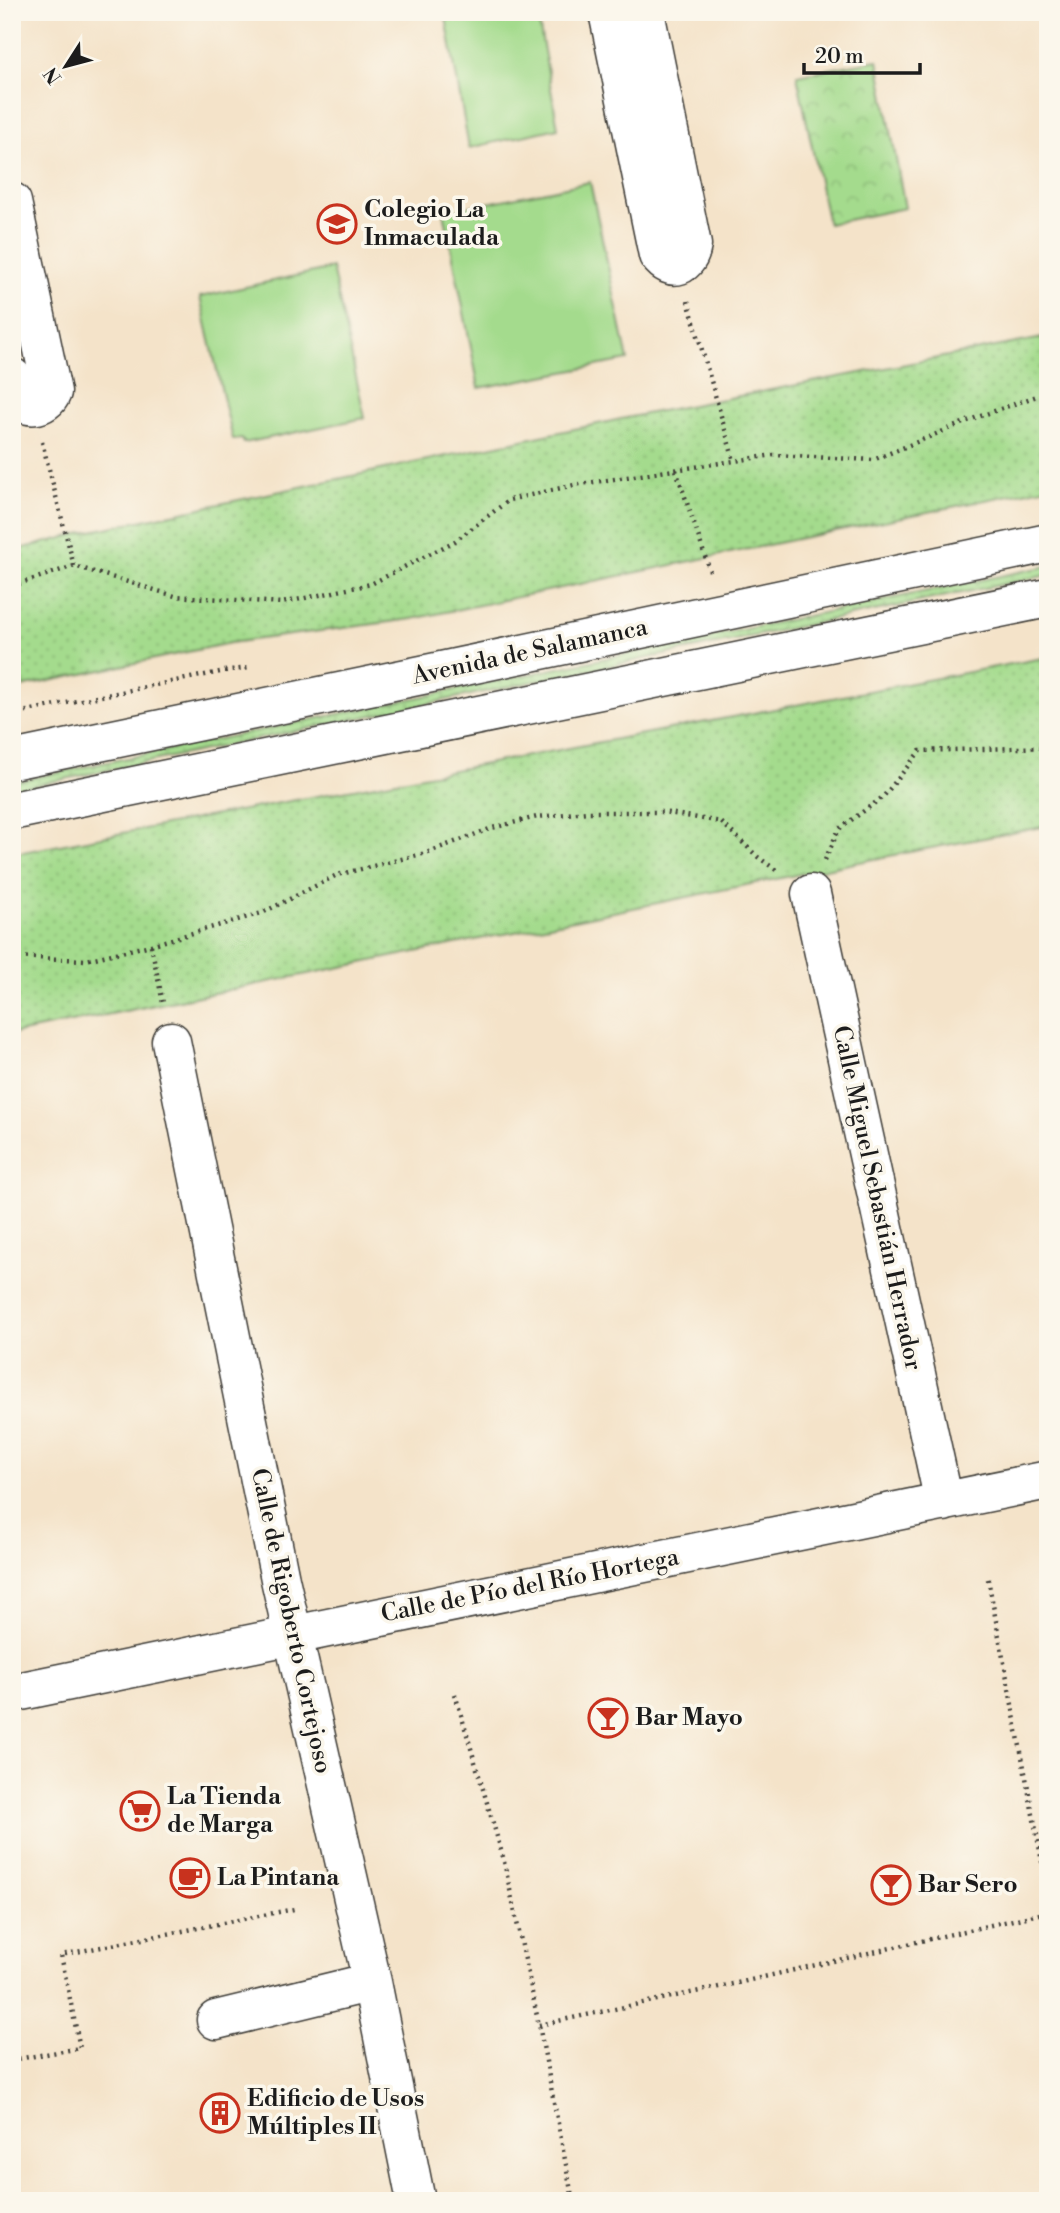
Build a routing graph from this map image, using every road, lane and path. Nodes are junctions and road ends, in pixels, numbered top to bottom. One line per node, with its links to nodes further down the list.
1 (608, 12): 4 (main road)
2 (645, 12): 4 (main road)
3 (12, 202): 5 (main road)
4 (678, 266): 7 (path)
5 (23, 392): 10 (path)
6 (1047, 393): 7 (path)
7 (734, 461): 8 (path)
8 (676, 470): 10 (path); 11 (path)
9 (1048, 543): 15 (main road, Avenida de Salamanca)
10 (74, 566): 12 (path)
11 (710, 570)
12 (12, 586)
13 (1048, 598): 16 (main road, Avenida de Salamanca)
14 (1048, 747): 17 (path)
15 (12, 760)
16 (12, 811)
17 (811, 894): 18 (path); 22 (main road, Calle Miguel Sebastián Herrador)
18 (151, 944): 19 (path); 20 (path)
19 (12, 957)
20 (171, 1041): 24 (main road, Calle de Rigoberto Cortejoso)
21 (1048, 1480): 22 (main road, Calle de Pío del Río Hortega)
22 (944, 1502): 24 (main road, Calle de Pío del Río Hortega)
23 (988, 1579): 27 (path)
24 (292, 1634): 25 (main road, Calle de Pío del Río Hortega); 30 (main road, Calle de Rigoberto Cortejoso)
25 (12, 1693)
26 (455, 1694): 32 (path)
27 (1048, 1893)
28 (294, 1909): 33 (path)
29 (1048, 1912): 32 (path)
30 (372, 1982): 31 (main road); 34 (main road, Calle de Rigoberto Cortejoso)
31 (216, 2020)
32 (539, 2025): 35 (path)
33 (12, 2060)
34 (416, 2201)
35 (573, 2201)

